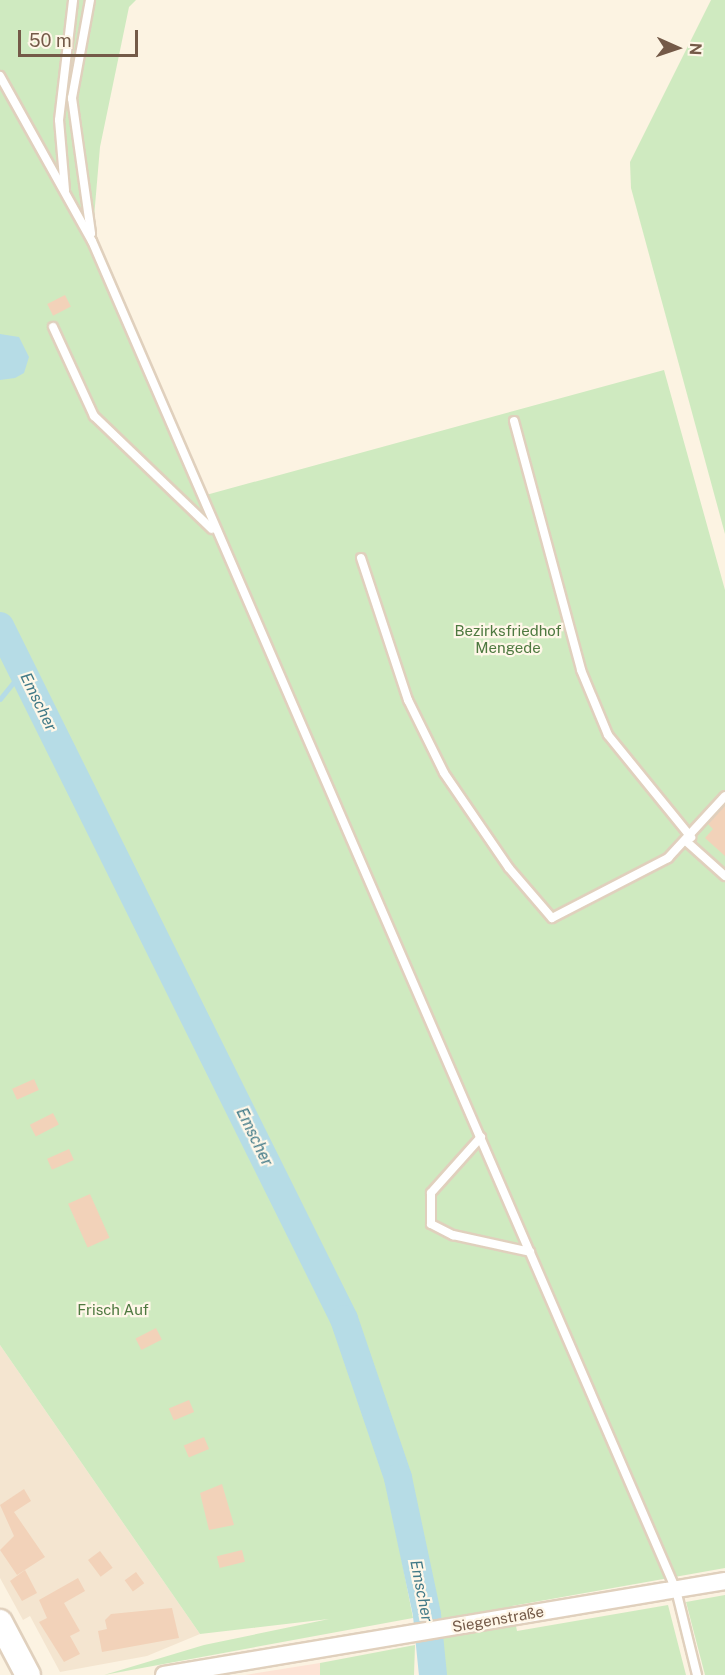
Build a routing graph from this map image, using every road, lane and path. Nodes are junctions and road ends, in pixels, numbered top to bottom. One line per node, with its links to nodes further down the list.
1 (73, 0): 4 (lane)
2 (90, 0): 5 (lane)
3 (0, 76): 4 (lane)
4 (65, 194): 5 (lane)
5 (92, 241): 8 (lane)
6 (53, 327): 8 (lane)
7 (514, 421): 11 (lane)
8 (215, 531): 13 (lane)
9 (361, 558): 11 (lane)
10 (725, 796): 11 (lane)
11 (689, 839): 12 (lane)
12 (725, 876)
13 (481, 1137): 14 (lane); 14 (lane)
14 (530, 1252): 16 (lane)
15 (725, 1581): 16 (street, Siegenstraße)
16 (676, 1590): 19 (street, Siegenstraße); 20 (lane)
17 (0, 1622): 18 (main road)
18 (28, 1675)
19 (164, 1675)
20 (697, 1675)

